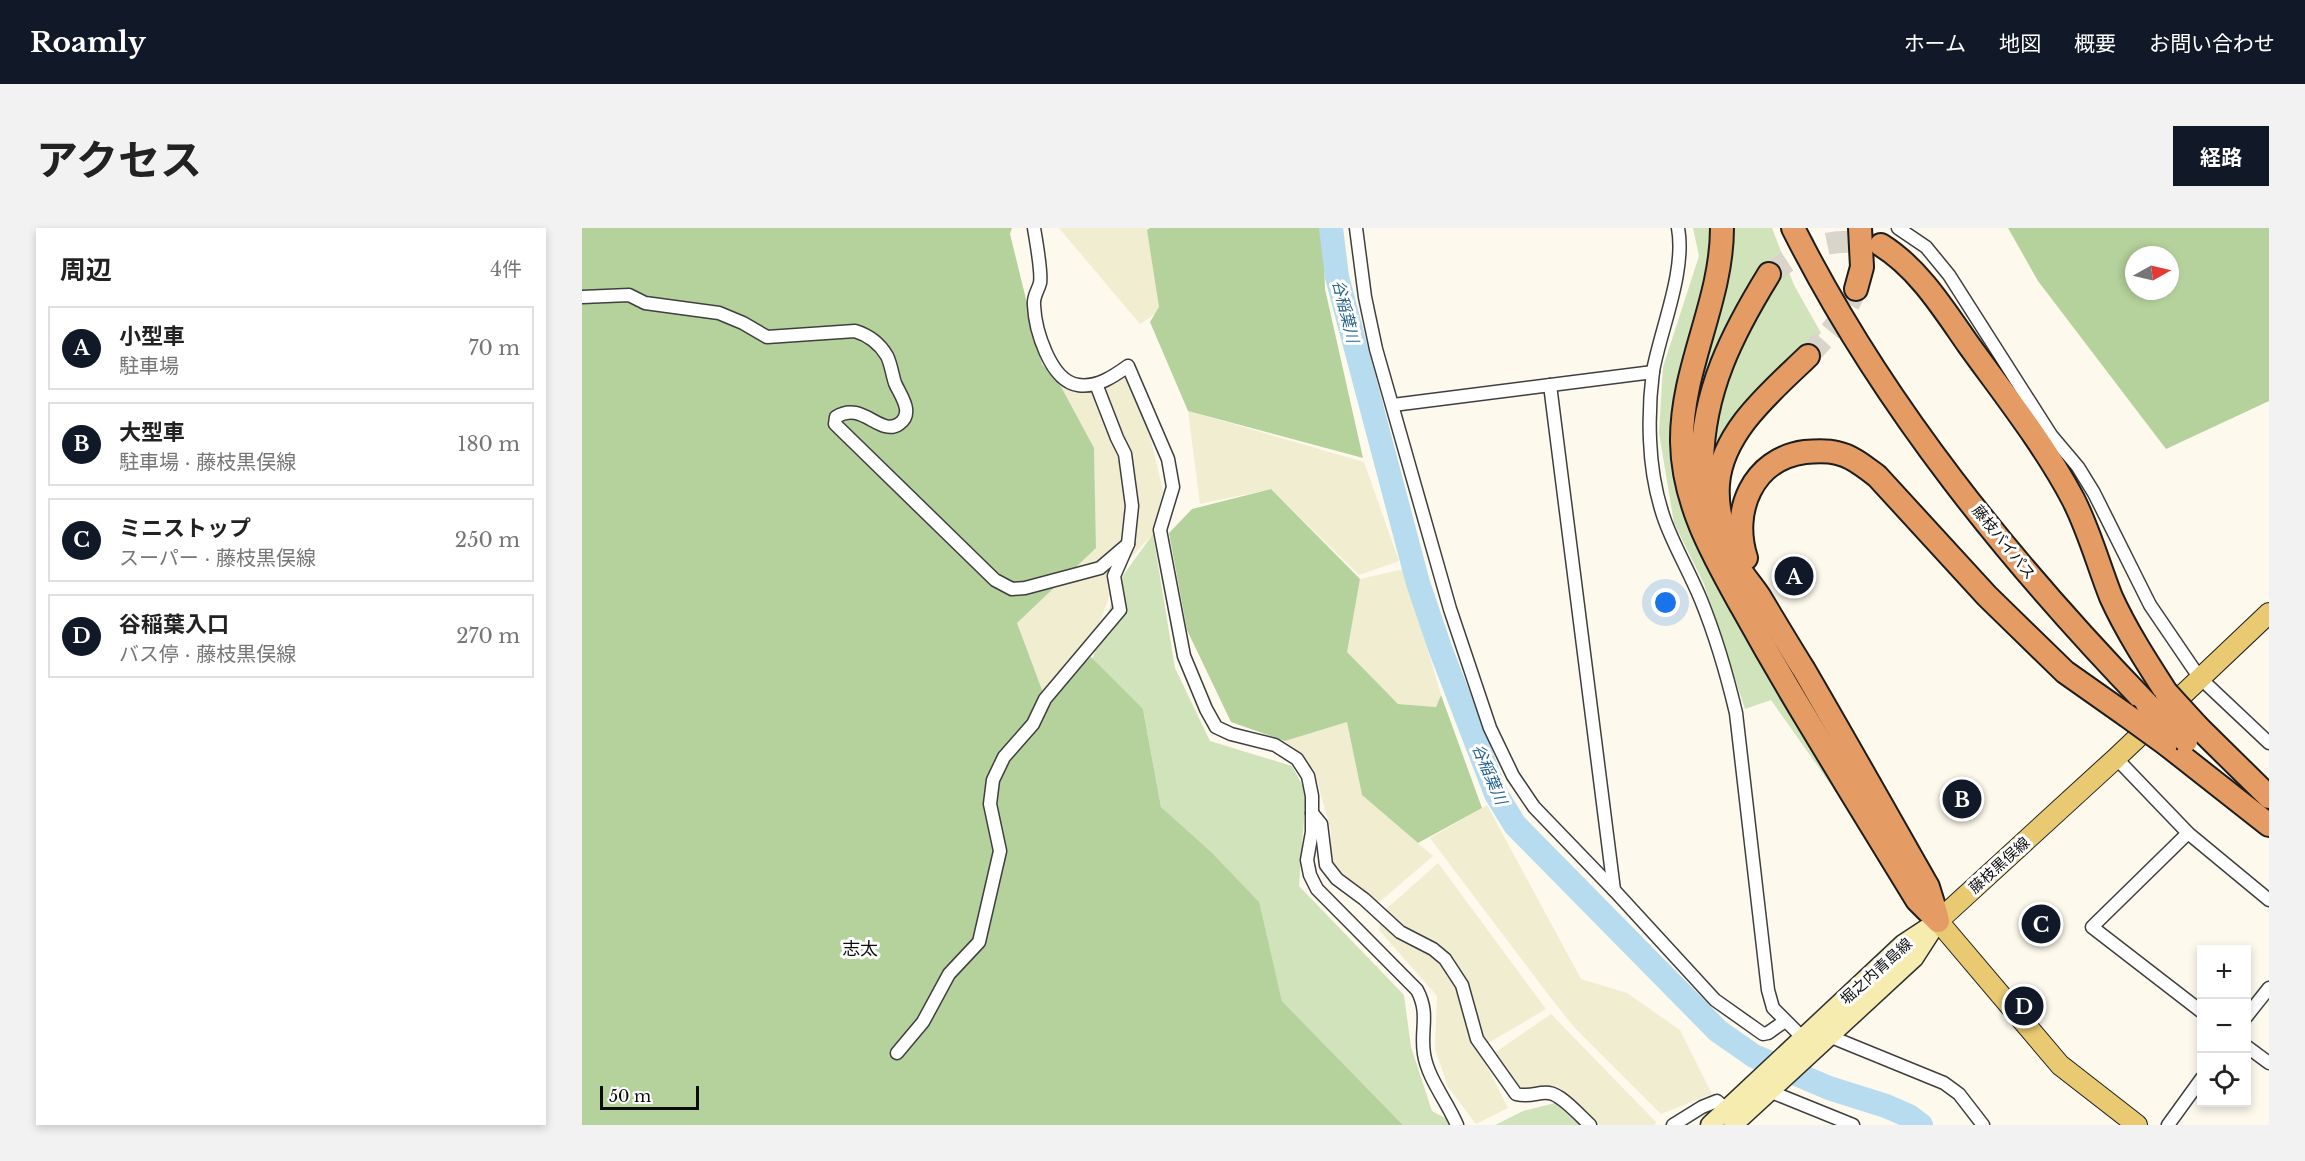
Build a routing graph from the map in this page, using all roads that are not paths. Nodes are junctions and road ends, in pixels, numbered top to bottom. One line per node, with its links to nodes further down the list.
1 (1034, 228): 14 (street)
2 (1356, 228): 16 (street)
3 (1678, 228): 13 (street)
4 (1722, 228): 18 (highway)
5 (1793, 228): 22 (highway, 藤枝バイパス)
6 (1860, 228): 10 (highway)
7 (1898, 228): 21 (street)
8 (1881, 245): 22 (highway)
9 (1769, 274): 18 (highway)
10 (1856, 289)
11 (582, 297): 17 (street)
12 (1808, 356): 19 (highway)
13 (1653, 372): 15 (street); 37 (street)
14 (1096, 384): 17 (street); 28 (street)
15 (1550, 385): 16 (street); 31 (street)
16 (1393, 405): 31 (street)
17 (1128, 544): 41 (street)
18 (1715, 558): 19 (highway)
19 (1749, 599): 23 (highway, bridge); 33 (highway); 33 (highway)
20 (2269, 614): 21 (main road, 藤枝黒俣線)
21 (2199, 677): 24 (street); 25 (main road, 藤枝黒俣線)
22 (2156, 698): 23 (highway, 藤枝バイパス, bridge)
23 (2183, 737): 26 (highway); 27 (highway, 藤枝バイパス); 29 (highway)
24 (2269, 743)
25 (2116, 758): 30 (street); 33 (main road, 藤枝黒俣線)
26 (2269, 797)
27 (2269, 812)
28 (1312, 813): 46 (street); 47 (street)
29 (2269, 825)
30 (2188, 833): 32 (street); 35 (street)
31 (1614, 890): 37 (street)
32 (2269, 900)
33 (1938, 921): 38 (main road, 堀之内青島線); 39 (main road, 堀之内青島線); 52 (main road)
34 (2269, 988): 36 (street)
35 (2197, 1008)
36 (2251, 1012)
37 (1785, 1021): 38 (street)
38 (1807, 1034): 39 (street); 43 (main road, 堀之内青島線)
39 (1830, 1036): 43 (main road, 堀之内青島線); 51 (street)
40 (2251, 1049): 42 (street)
41 (897, 1053)
42 (2269, 1063)
43 (1770, 1083): 45 (main road, 堀之内青島線); 50 (street)
44 (2197, 1085): 53 (street)
45 (1730, 1117): 48 (street); 49 (main road, 堀之内青島線)
46 (1457, 1125)
47 (1590, 1125)
48 (1673, 1125)
49 (1710, 1125)
50 (1852, 1125)
51 (1983, 1125)
52 (2137, 1125)
53 (2168, 1125)

